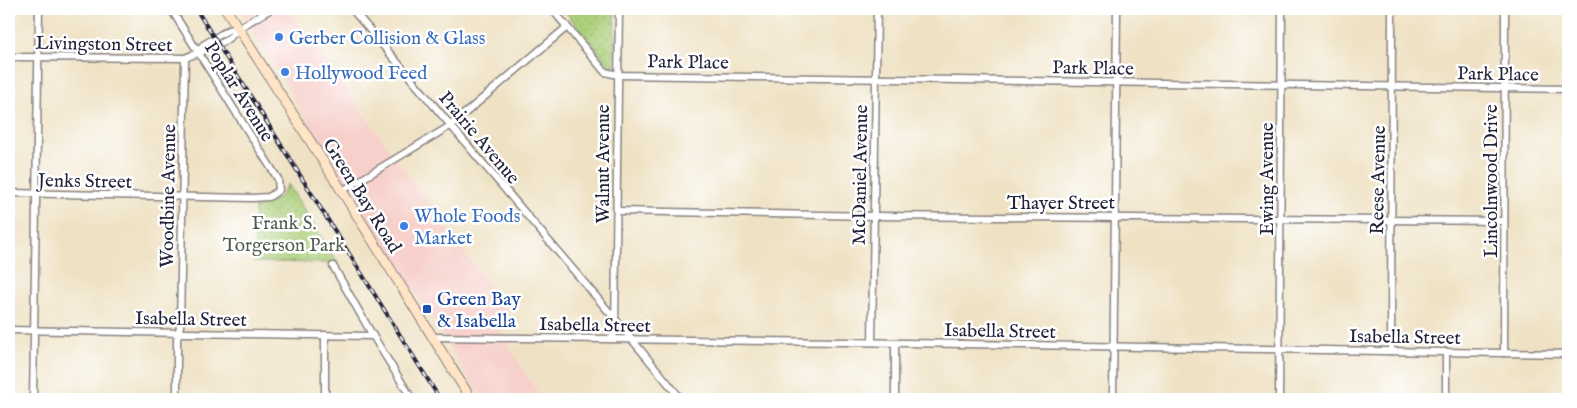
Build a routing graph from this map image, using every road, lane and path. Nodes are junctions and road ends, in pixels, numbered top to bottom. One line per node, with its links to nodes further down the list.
1 (39, 9): 17 (street)
2 (171, 9): 15 (street, Poplar Avenue)
3 (226, 9): 14 (main road, Green Bay Road)
4 (271, 9): 14 (street, Livingston Street)
5 (352, 9): 26 (street, Prairie Avenue)
6 (552, 9): 13 (street)
7 (619, 9): 19 (street, Walnut Avenue)
8 (877, 9): 20 (street, McDaniel Avenue)
9 (1118, 9): 21 (street)
10 (1282, 9): 22 (street, Ewing Avenue)
11 (1392, 9): 23 (street, Reese Avenue)
12 (1505, 9): 24 (street, Lincolnwood Drive)
13 (567, 27): 19 (street); 26 (street)
14 (239, 28): 15 (street, Livingston Street); 28 (main road, Green Bay Road)
15 (198, 52): 18 (street, Livingston Street); 27 (street, Poplar Avenue)
16 (9, 57): 17 (street, Livingston Street)
17 (38, 57): 18 (street, Livingston Street); 30 (street)
18 (185, 58): 31 (street, Woodbine Avenue)
19 (618, 75): 20 (street, Park Place); 32 (street, Walnut Avenue)
20 (876, 79): 21 (street, Park Place); 33 (street, McDaniel Avenue)
21 (1116, 83): 22 (street, Park Place); 34 (street)
22 (1282, 85): 23 (street, Park Place); 35 (street, Ewing Avenue)
23 (1392, 87): 24 (street, Park Place); 36 (street, Reese Avenue)
24 (1505, 89): 25 (street, Park Place); 37 (street, Lincolnwood Drive)
25 (1568, 90)
26 (450, 126): 28 (street); 39 (street, Prairie Avenue)
27 (279, 190): 31 (street, Jenks Street)
28 (342, 191): 45 (main road, Green Bay Road)
29 (9, 193): 30 (street, Jenks Street)
30 (36, 194): 31 (street, Jenks Street); 41 (street)
31 (182, 196): 43 (street, Woodbine Avenue)
32 (617, 211): 33 (street, Thayer Street); 39 (street, Walnut Avenue)
33 (874, 216): 34 (street, Thayer Street); 48 (street, McDaniel Avenue)
34 (1115, 218): 35 (street, Thayer Street); 50 (street)
35 (1281, 218): 36 (street, Thayer Street); 51 (street, Ewing Avenue)
36 (1391, 219): 37 (street, Thayer Street); 52 (street, Reese Avenue)
37 (1504, 221): 54 (street, Lincolnwood Drive)
38 (333, 266): 44 (street)
39 (615, 319): 46 (street, Walnut Avenue); 47 (street, Prairie Avenue)
40 (9, 330): 41 (street, Isabella Street)
41 (34, 331): 43 (street, Isabella Street); 56 (street)
42 (326, 335): 43 (street, Isabella Street); 44 (street, Isabella Street); 58 (street)
43 (178, 336): 57 (street, Woodbine Avenue)
44 (373, 336): 59 (street)
45 (432, 337): 46 (street, Isabella Street); 60 (main road, Green Bay Road)
46 (611, 339): 47 (street, Isabella Street)
47 (631, 339): 48 (street, Isabella Street); 61 (street, Prairie Avenue)
48 (872, 342): 49 (street, Isabella Street)
49 (895, 343): 50 (street, Isabella Street); 62 (street)
50 (1114, 347): 51 (street, Isabella Street); 63 (street)
51 (1280, 350): 52 (street, Isabella Street); 64 (street, Ewing Avenue)
52 (1390, 351): 53 (street, Isabella Street)
53 (1446, 352): 54 (street, Isabella Street); 65 (street)
54 (1504, 353): 55 (street, Isabella Street)
55 (1568, 354)
56 (33, 399)
57 (177, 399)
58 (325, 399)
59 (412, 399)
60 (472, 399)
61 (681, 399)
62 (895, 399)
63 (1113, 399)
64 (1280, 399)
65 (1446, 399)

